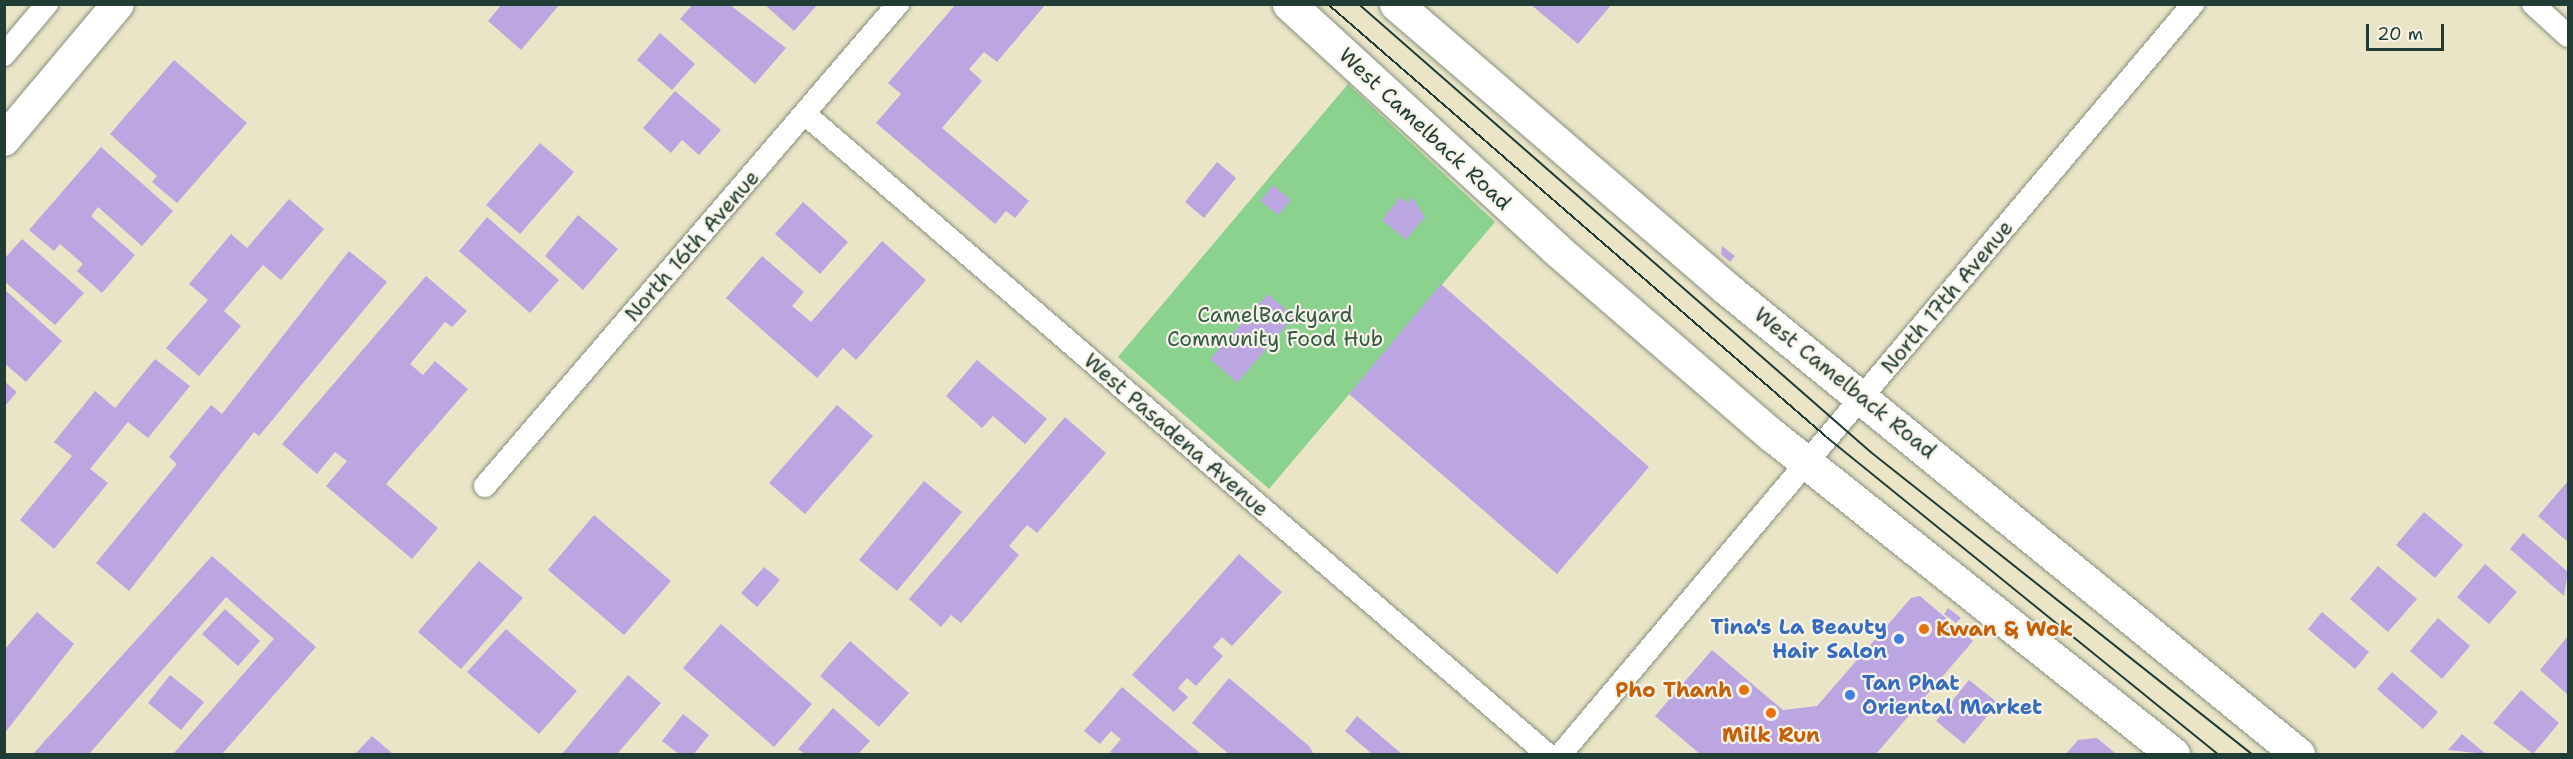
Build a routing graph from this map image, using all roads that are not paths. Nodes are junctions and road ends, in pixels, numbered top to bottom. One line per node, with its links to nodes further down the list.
1 (47, 4): 9 (street)
2 (118, 4): 11 (street)
3 (898, 4): 10 (street, North 16th Avenue)
4 (1289, 4): 13 (main road, West Camelback Road)
5 (1396, 4): 12 (main road, West Camelback Road)
6 (2193, 4): 12 (street, North 17th Avenue)
7 (2533, 4): 8 (street)
8 (2568, 36)
9 (5, 53)
10 (805, 114): 14 (street, North 16th Avenue); 15 (street, West Pasadena Avenue)
11 (4, 141)
12 (1864, 396): 13 (street, North 17th Avenue); 18 (main road, West Camelback Road)
13 (1806, 464): 16 (street, North 17th Avenue); 17 (main road, West Camelback Road)
14 (485, 486)
15 (1547, 754)
16 (1561, 754)
17 (2173, 754)
18 (2298, 754)

